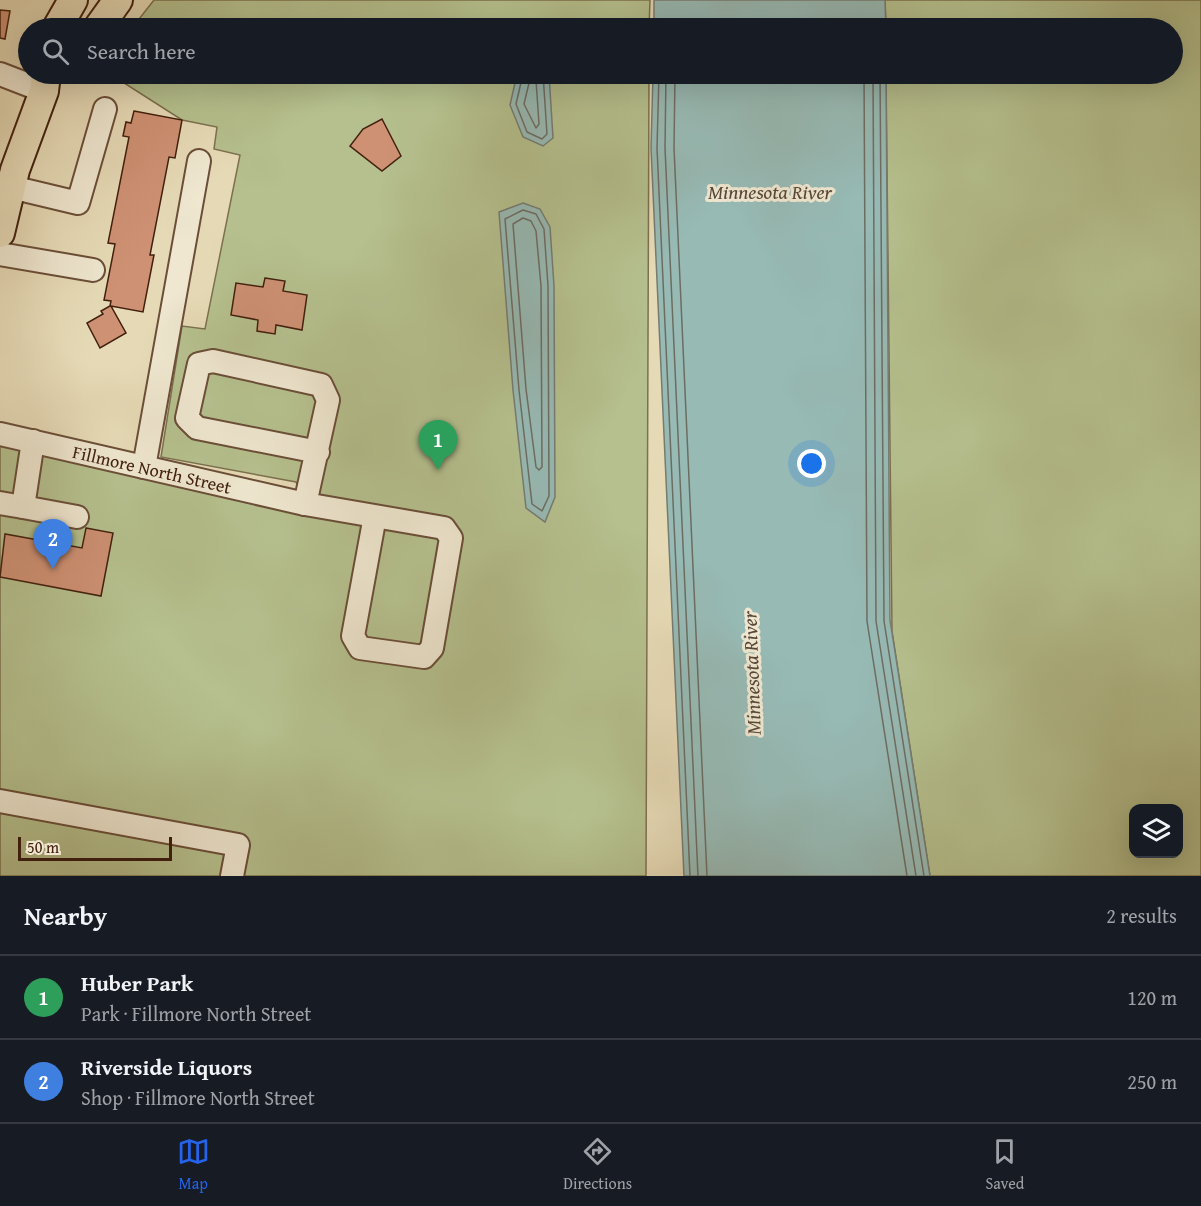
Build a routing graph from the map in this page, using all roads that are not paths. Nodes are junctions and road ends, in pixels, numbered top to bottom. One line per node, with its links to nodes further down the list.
1 (73, 0): 3 (main road)
2 (118, 0): 4 (main road)
3 (63, 18)
4 (105, 18)
5 (0, 74): 6 (street)
6 (18, 76)
7 (48, 84): 10 (main road)
8 (105, 108): 10 (street)
9 (199, 161): 17 (street)
10 (11, 188): 11 (main road)
11 (0, 233)
12 (0, 254): 13 (street)
13 (93, 270)
14 (0, 434): 15 (street, Fillmore North Street)
15 (33, 441): 17 (street, Fillmore North Street); 20 (street)
16 (318, 452): 16 (street); 19 (street)
17 (144, 467): 19 (street, Fillmore North Street)
18 (0, 503): 20 (street)
19 (305, 504): 21 (street, Fillmore North Street)
20 (22, 507): 22 (street)
21 (375, 516): 21 (street, Fillmore North Street)
22 (77, 517)
23 (0, 801): 24 (street)
24 (232, 876)

